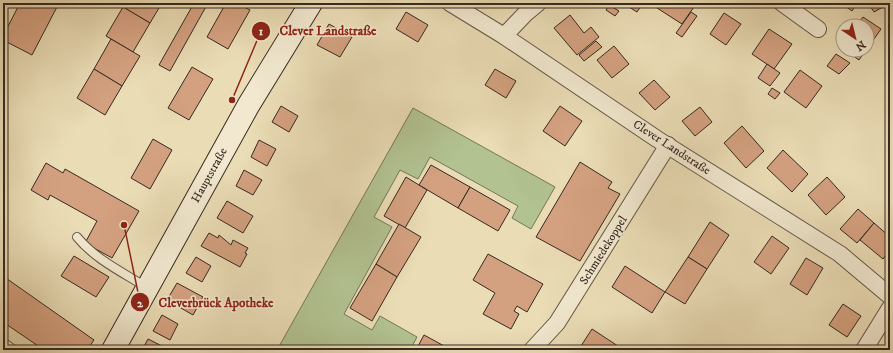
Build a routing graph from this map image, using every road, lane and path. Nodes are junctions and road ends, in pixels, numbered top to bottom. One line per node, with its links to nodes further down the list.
1 (311, 3): 9 (main road, Hauptstraße)
2 (450, 3): 6 (street, Clever Landstraße)
3 (538, 3): 6 (street)
4 (782, 3): 5 (street)
5 (818, 29)
6 (504, 36): 7 (street, Clever Landstraße)
7 (668, 145): 10 (street, Clever Landstraße); 15 (street, Schmiedekoppel)
8 (77, 237): 9 (lane)
9 (147, 287): 14 (main road, Hauptstraße)
10 (890, 296)
11 (890, 308): 16 (street)
12 (3, 342): 13 (lane)
13 (14, 350)
14 (113, 350)
15 (532, 350)
16 (864, 350)

